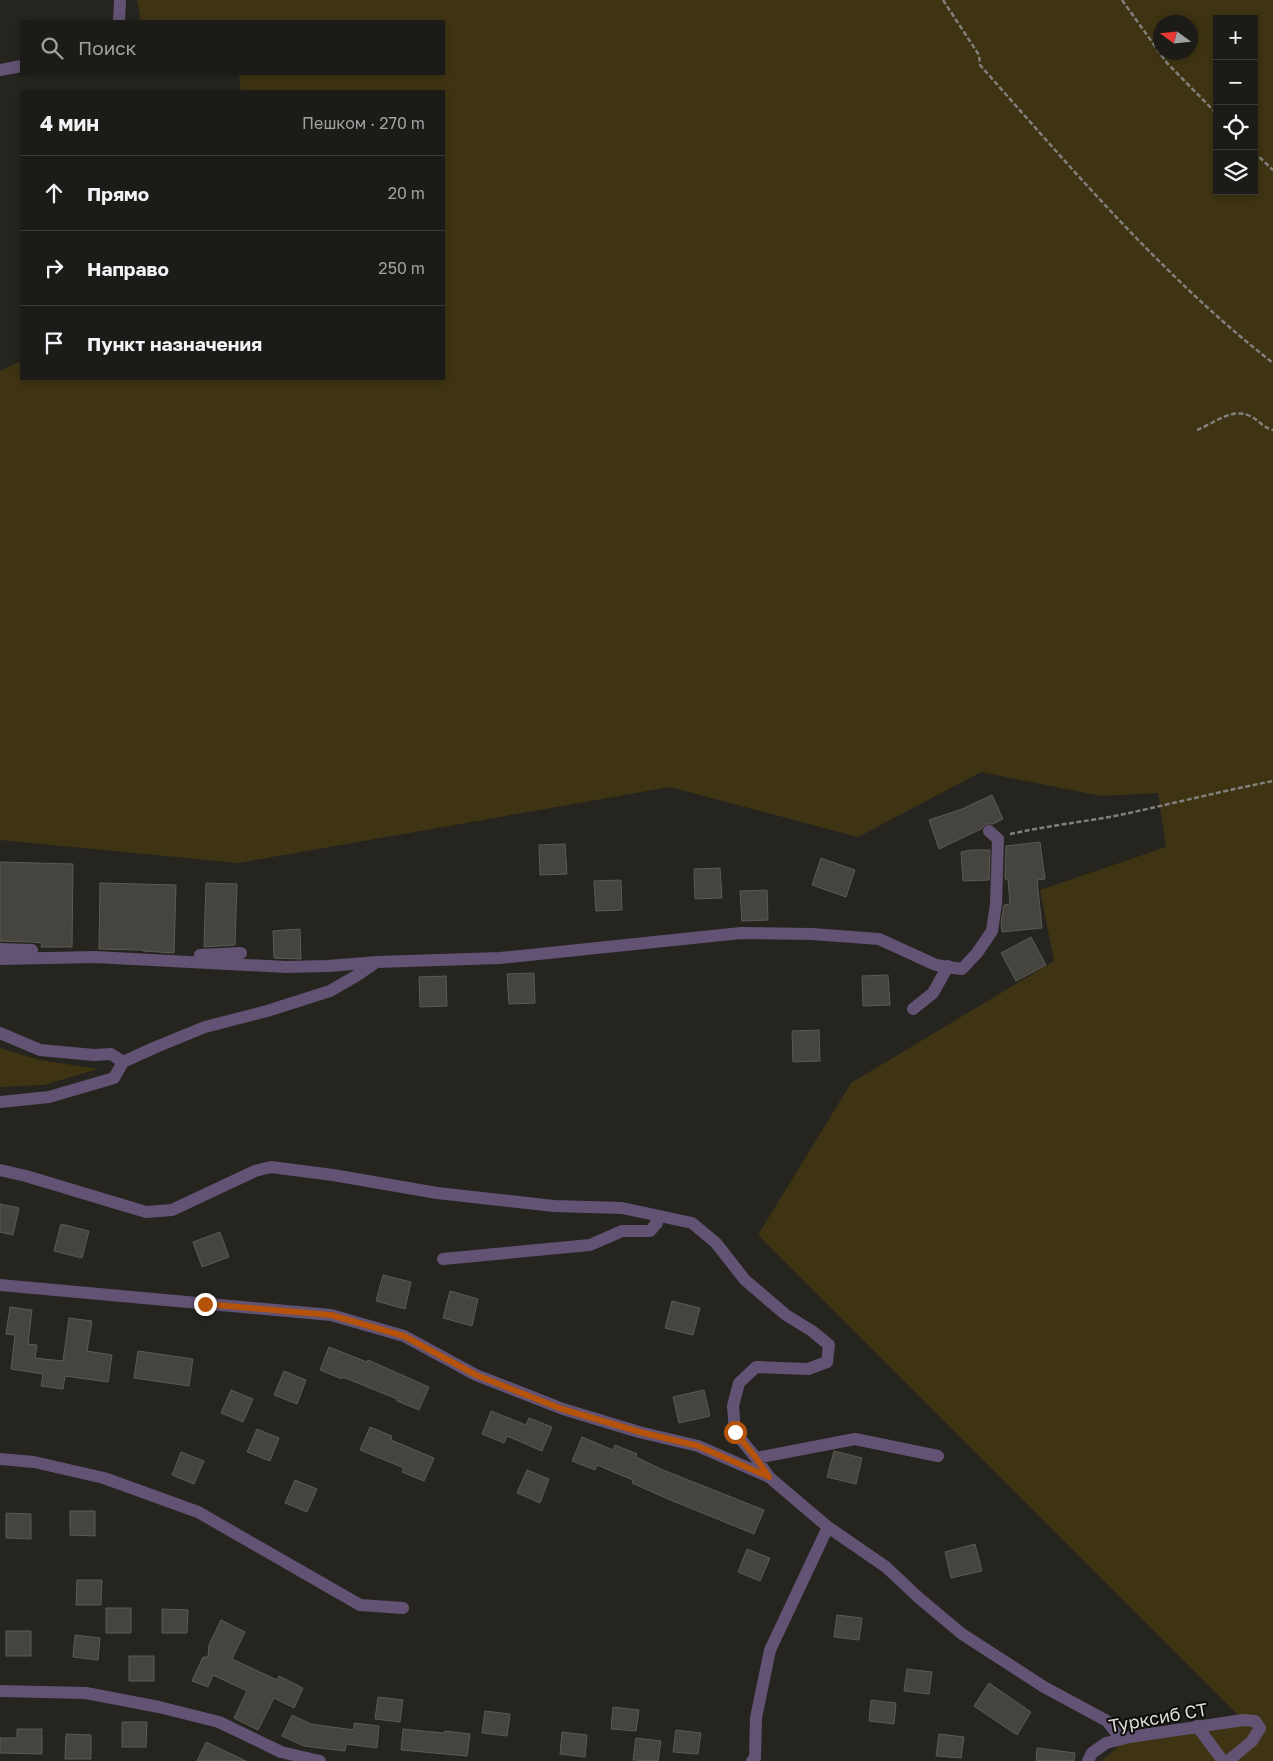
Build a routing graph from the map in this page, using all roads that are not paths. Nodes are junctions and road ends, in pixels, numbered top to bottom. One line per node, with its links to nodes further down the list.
1 (120, 0): 2 (street)
2 (119, 20)
3 (20, 66): 4 (street)
4 (0, 70)
5 (994, 835): 10 (street)
6 (0, 949): 7 (street)
7 (241, 953)
8 (0, 959): 9 (street)
9 (377, 962): 10 (street); 13 (street)
10 (948, 966): 11 (street)
11 (913, 1009)
12 (0, 1033): 13 (street)
13 (123, 1062): 14 (street)
14 (0, 1102)
15 (0, 1170): 16 (street)
16 (655, 1214): 17 (street); 20 (street)
17 (444, 1260)
18 (0, 1285): 22 (street)
19 (938, 1456): 20 (street)
20 (756, 1458): 22 (street)
21 (0, 1459): 24 (street)
22 (769, 1477): 23 (street)
23 (828, 1527): 27 (street); 29 (street)
24 (403, 1608)
25 (0, 1692): 28 (street)
26 (1198, 1726): 27 (street, Турксиб СТ); 31 (street); 32 (street, Турксиб СТ)
27 (1122, 1739): 30 (street, Турксиб СТ)
28 (320, 1761)
29 (752, 1761)
30 (1088, 1761)
31 (1223, 1761)
32 (1228, 1761)

